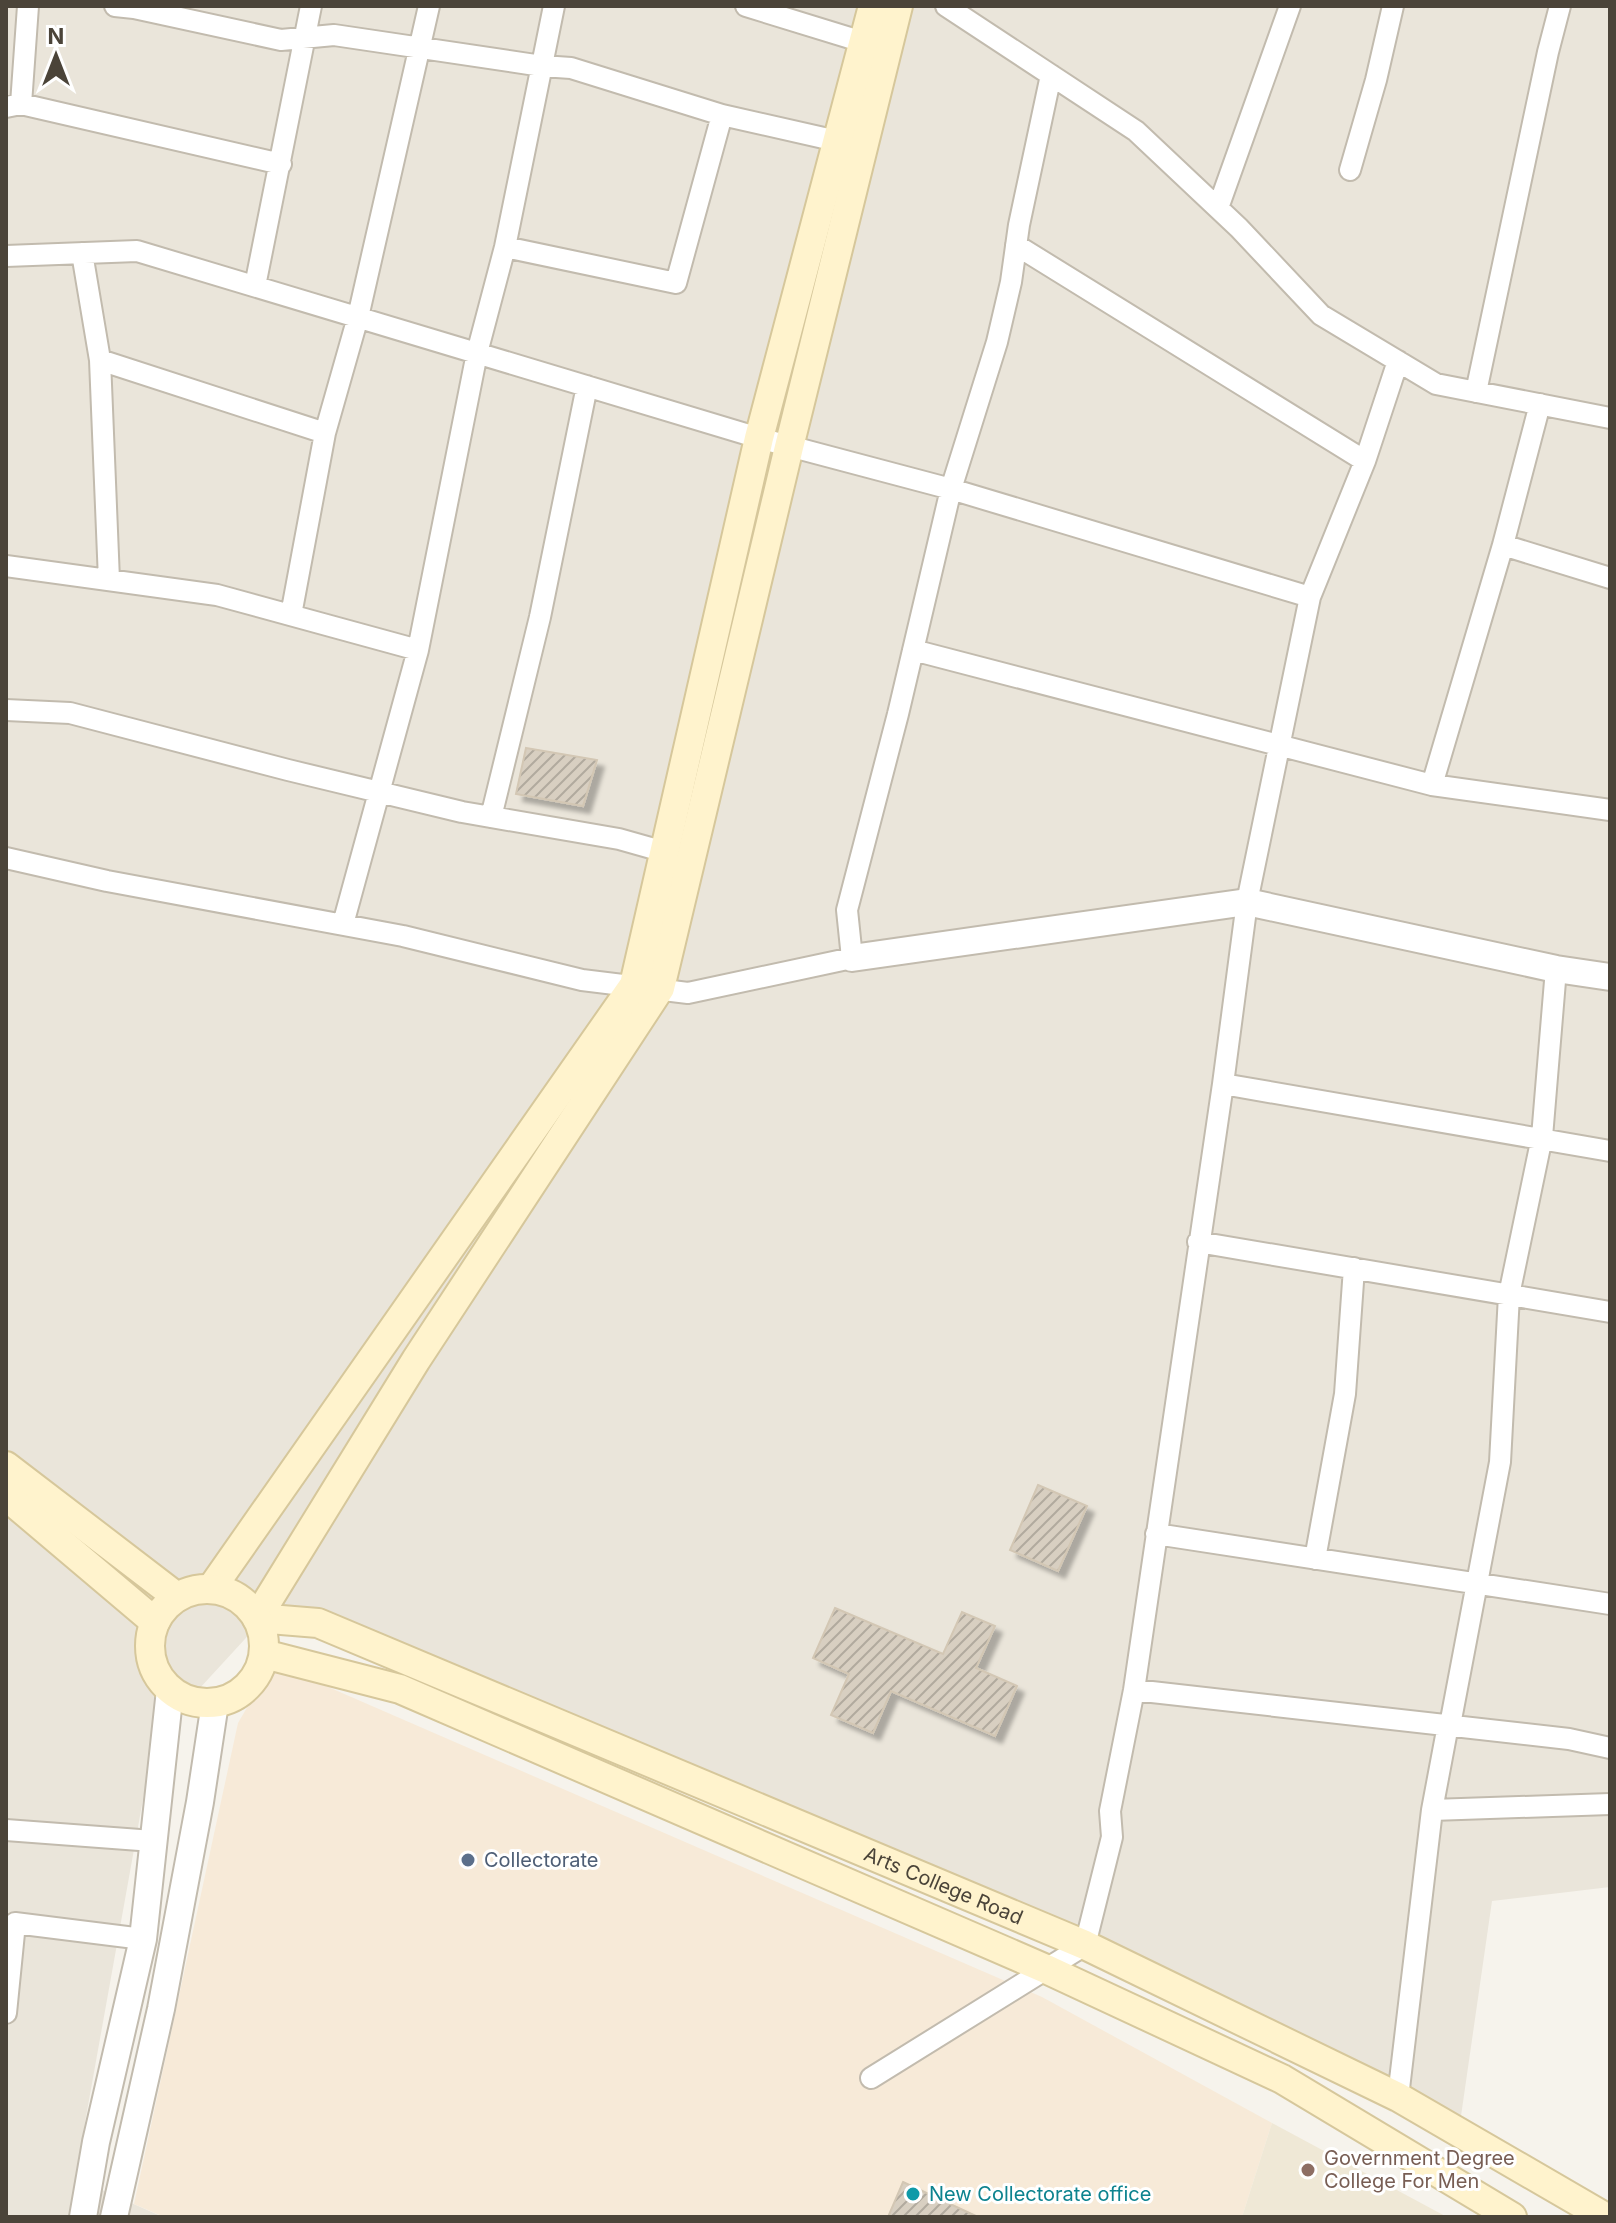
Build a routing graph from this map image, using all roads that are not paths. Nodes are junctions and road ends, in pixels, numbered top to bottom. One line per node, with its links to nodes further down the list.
1 (28, 6): 18 (street)
2 (311, 6): 13 (street)
3 (429, 6): 15 (street)
4 (554, 6): 16 (street)
5 (746, 6): 14 (street)
6 (873, 6): 14 (main road)
7 (898, 6): 39 (main road)
8 (946, 6): 17 (street)
9 (1290, 6): 23 (street)
10 (1393, 6): 22 (street)
11 (1560, 6): 34 (street)
12 (127, 7): 13 (street)
13 (305, 39): 15 (street); 21 (street)
14 (863, 42): 20 (main road)
15 (420, 48): 16 (street); 29 (street)
16 (542, 66): 19 (street); 25 (street)
17 (1051, 75): 23 (street); 24 (street)
18 (14, 106): 21 (street)
19 (722, 115): 20 (street); 25 (street)
20 (837, 141): 38 (main road)
21 (281, 164): 28 (street)
22 (1350, 170)
23 (1218, 208): 32 (street)
24 (1016, 245): 40 (street); 41 (street)
25 (505, 247): 30 (street)
26 (82, 253): 27 (street); 28 (street); 31 (street)
27 (6, 256)
28 (255, 286): 29 (street)
29 (358, 317): 30 (street); 37 (street)
30 (477, 353): 33 (street); 48 (street)
31 (100, 360): 37 (street); 45 (street)
32 (1398, 361): 34 (street); 40 (street)
33 (587, 386): 38 (street); 55 (street)
34 (1476, 392): 35 (street)
35 (1540, 404): 36 (street); 42 (street)
36 (1610, 418)
37 (325, 433): 47 (street)
38 (759, 438): 39 (street); 56 (main road)
39 (789, 447): 41 (street); 63 (main road)
40 (1365, 461): 46 (street)
41 (951, 489): 46 (street); 49 (street)
42 (1503, 545): 44 (street); 52 (street)
43 (6, 566): 45 (street)
44 (1610, 578)
45 (109, 580): 47 (street)
46 (1310, 597): 51 (street)
47 (291, 615): 48 (street)
48 (418, 650): 53 (street)
49 (913, 650): 51 (street); 60 (street)
50 (6, 710): 53 (street)
51 (1278, 745): 52 (street); 58 (street)
52 (1432, 785): 54 (street)
53 (378, 792): 55 (street); 59 (street)
54 (1610, 810)
55 (491, 817): 56 (street)
56 (665, 852): 63 (main road)
57 (6, 858): 59 (street)
58 (1247, 902): 60 (street); 61 (street); 64 (street)
59 (343, 924): 63 (street)
60 (852, 958): 63 (street)
61 (1556, 969): 62 (street); 65 (street)
62 (1610, 977)
63 (647, 987): 76 (main road); 79 (main road)
64 (1223, 1084): 65 (street); 67 (street)
65 (1540, 1139): 66 (street); 69 (street)
66 (1610, 1151)
67 (1198, 1242): 68 (street); 73 (street)
68 (1354, 1268): 69 (street); 74 (street)
69 (1509, 1295): 70 (street); 75 (street)
70 (1610, 1312)
71 (6, 1466): 77 (main road)
72 (6, 1496): 80 (main road)
73 (1156, 1534): 74 (street); 83 (street)
74 (1315, 1559): 75 (street)
75 (1476, 1583): 78 (street); 85 (street)
76 (211, 1589): 77 (main road); 79 (main road)
77 (177, 1597): 80 (main road)
78 (1610, 1604)
79 (257, 1618): 81 (main road); 92 (main road, Arts College Road)
80 (155, 1622): 82 (main road)
81 (264, 1654): 84 (main road); 93 (main road)
82 (170, 1690): 84 (main road); 90 (street)
83 (1134, 1690): 85 (street); 92 (street)
84 (215, 1703): 98 (street)
85 (1448, 1725): 86 (street); 88 (street)
86 (1610, 1748)
87 (1610, 1804): 88 (street)
88 (1432, 1810): 96 (street)
89 (6, 1830): 90 (street)
90 (153, 1841): 91 (street)
91 (143, 1939): 94 (street); 97 (street)
92 (1085, 1945): 93 (street); 96 (main road, Arts College Road)
93 (1046, 1969): 95 (street); 99 (main road)
94 (6, 2013)
95 (871, 2078)
96 (1398, 2097): 100 (main road, Arts College Road)
97 (83, 2217)
98 (114, 2217)
99 (1512, 2217)
100 (1605, 2217)

